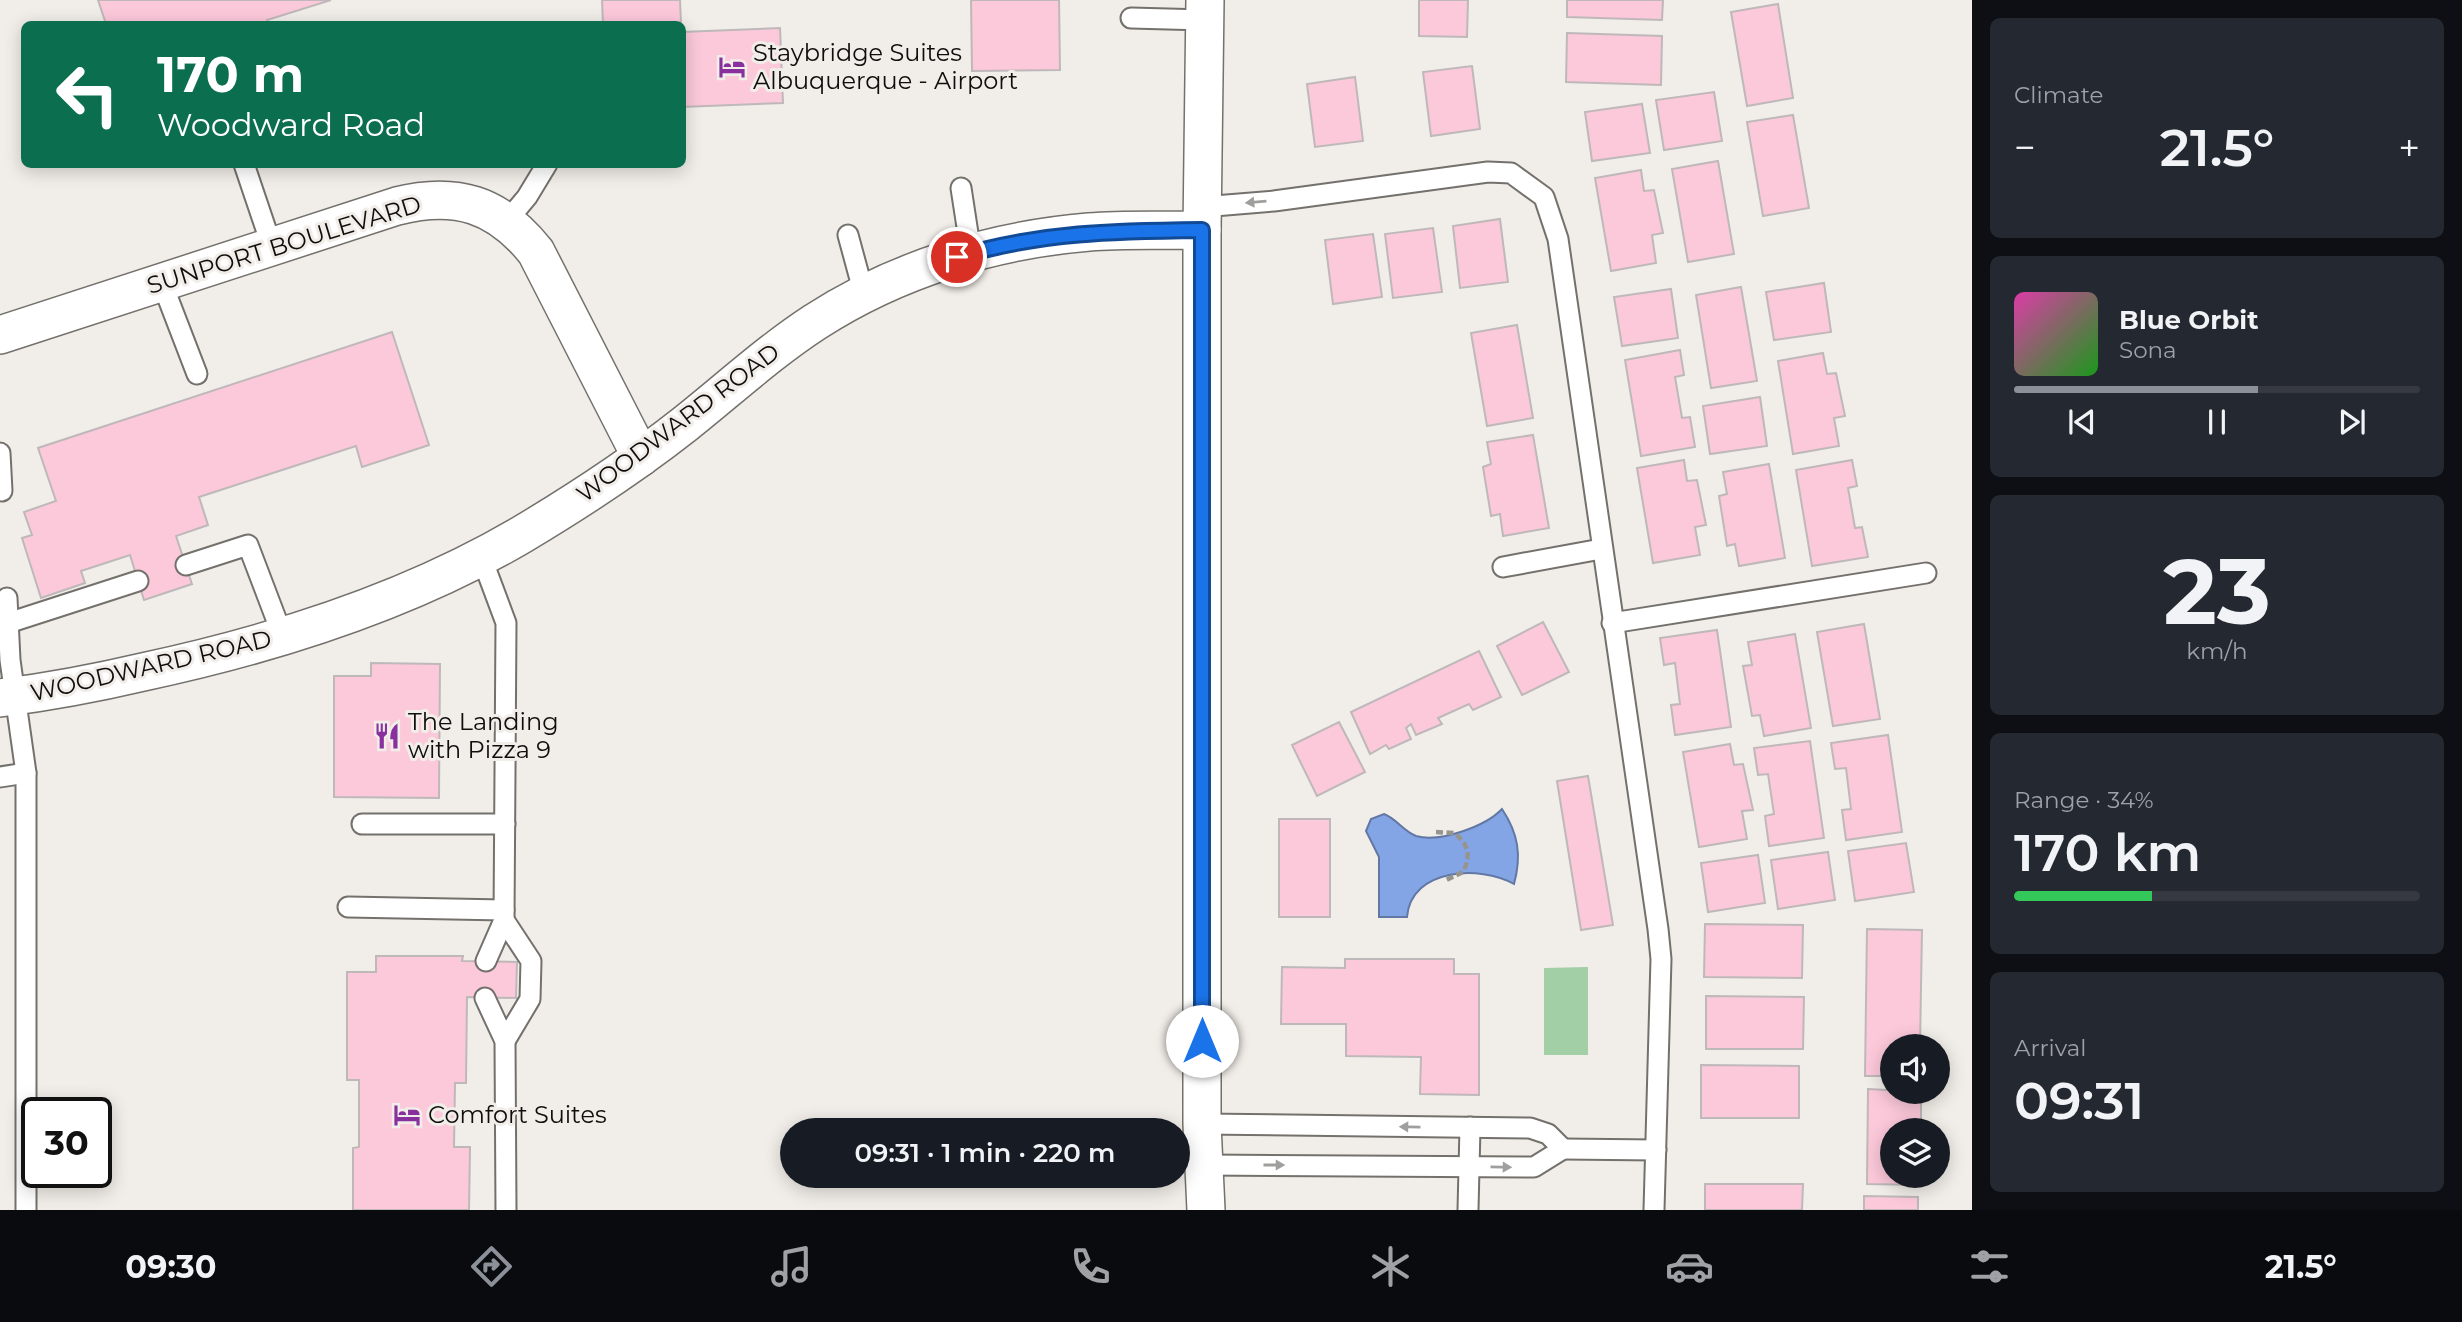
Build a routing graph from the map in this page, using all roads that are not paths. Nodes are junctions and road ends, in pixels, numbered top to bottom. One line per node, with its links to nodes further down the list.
1 (1205, 10): 2 (lane); 6 (street)
2 (1131, 18)
3 (245, 168): 9 (lane)
4 (545, 168): 7 (lane)
5 (961, 188): 10 (lane)
6 (1202, 218): 10 (street, WOODWARD ROAD); 18 (lane, one-way to 6); 38 (street)
7 (507, 221): 9 (street, SUNPORT BOULEVARD); 16 (street, SUNPORT BOULEVARD)
8 (848, 234): 12 (lane)
9 (272, 247): 11 (street, SUNPORT BOULEVARD)
10 (971, 253): 12 (street, WOODWARD ROAD)
11 (162, 283): 13 (street, SUNPORT BOULEVARD); 14 (lane)
12 (864, 294): 16 (street, WOODWARD ROAD)
13 (0, 335)
14 (197, 374)
15 (0, 453): 17 (lane)
16 (641, 457): 19 (street, WOODWARD ROAD)
17 (2, 491)
18 (1601, 549): 21 (lane); 26 (lane)
19 (481, 556): 27 (street, WOODWARD ROAD); 32 (lane)
20 (186, 565): 27 (lane)
21 (1503, 567)
22 (1926, 573): 26 (lane)
23 (138, 581): 25 (lane)
24 (7, 597): 25 (lane)
25 (4, 623): 28 (lane)
26 (1612, 623): 41 (lane)
27 (283, 637): 28 (street, WOODWARD ROAD)
28 (8, 697): 29 (lane)
29 (26, 773): 30 (lane); 44 (lane)
30 (0, 777)
31 (362, 824): 32 (lane)
32 (505, 824): 34 (lane)
33 (348, 907): 34 (lane)
34 (504, 915): 35 (lane); 37 (lane)
35 (486, 961)
36 (485, 998): 37 (lane)
37 (505, 1041): 45 (lane)
38 (1202, 1125): 39 (lane, one-way to 38); 42 (street)
39 (1470, 1127): 40 (lane); 43 (lane)
40 (1563, 1149): 41 (lane); 43 (lane, one-way to 40)
41 (1656, 1150): 48 (lane)
42 (1205, 1165): 43 (lane, one-way to 43); 46 (street)
43 (1469, 1166): 47 (lane)
44 (26, 1210)
45 (506, 1210)
46 (1206, 1210)
47 (1468, 1210)
48 (1654, 1210)

